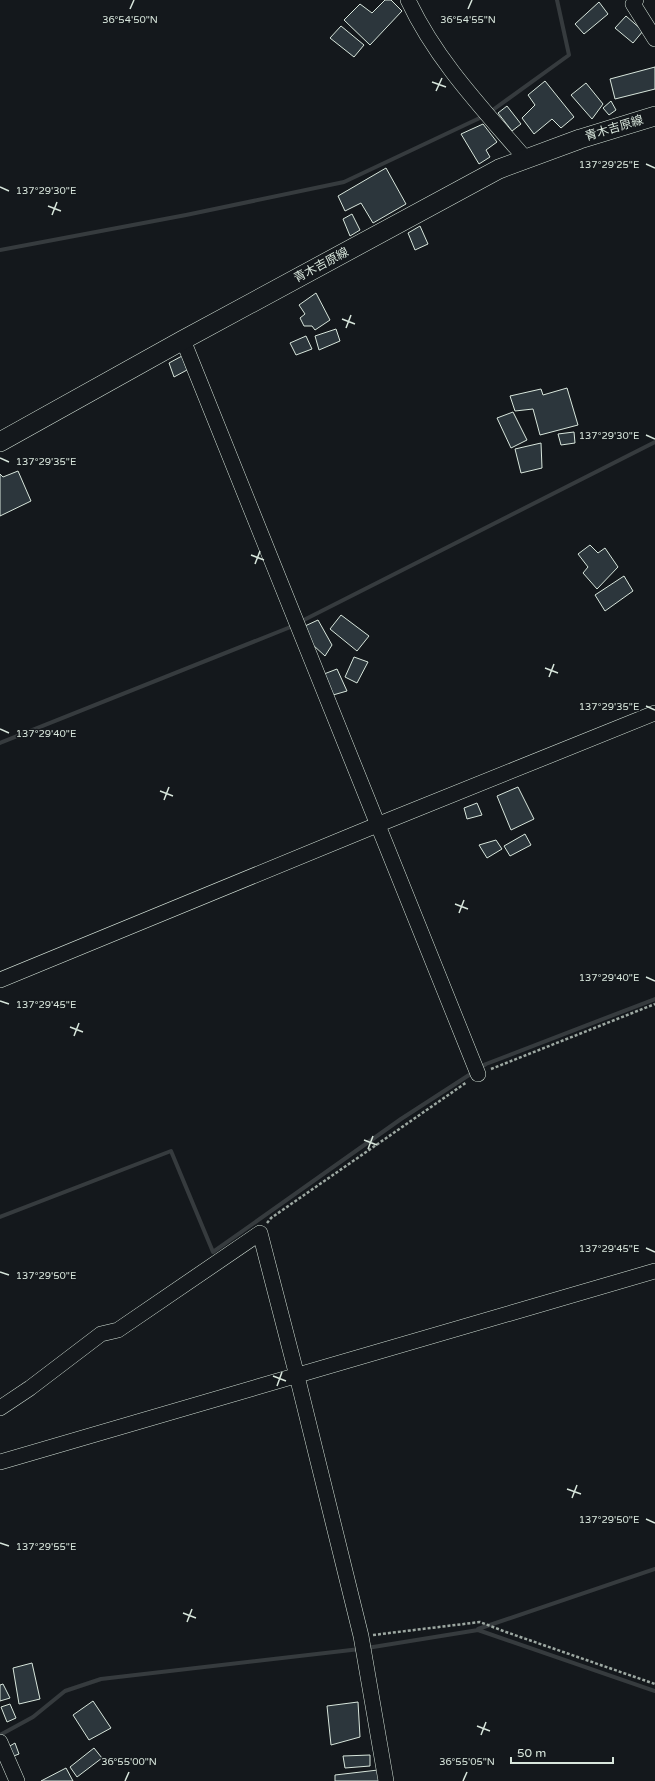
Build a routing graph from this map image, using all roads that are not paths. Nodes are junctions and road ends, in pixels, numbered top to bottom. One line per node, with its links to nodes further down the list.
1 (408, 0): 5 (street)
2 (636, 0): 3 (street)
3 (655, 40)
4 (655, 116): 5 (main road, 青木吉原線)
5 (526, 158): 6 (main road, 青木吉原線)
6 (183, 340): 7 (main road, 青木吉原線); 9 (street)
7 (0, 442)
8 (655, 713): 9 (street)
9 (377, 825): 10 (street); 11 (street)
10 (0, 980)
11 (478, 1074)
12 (655, 1271): 13 (street)
13 (297, 1376): 14 (street); 15 (street); 18 (street)
14 (0, 1408)
15 (0, 1462)
16 (0, 1742): 17 (street)
17 (17, 1781)
18 (386, 1781)

